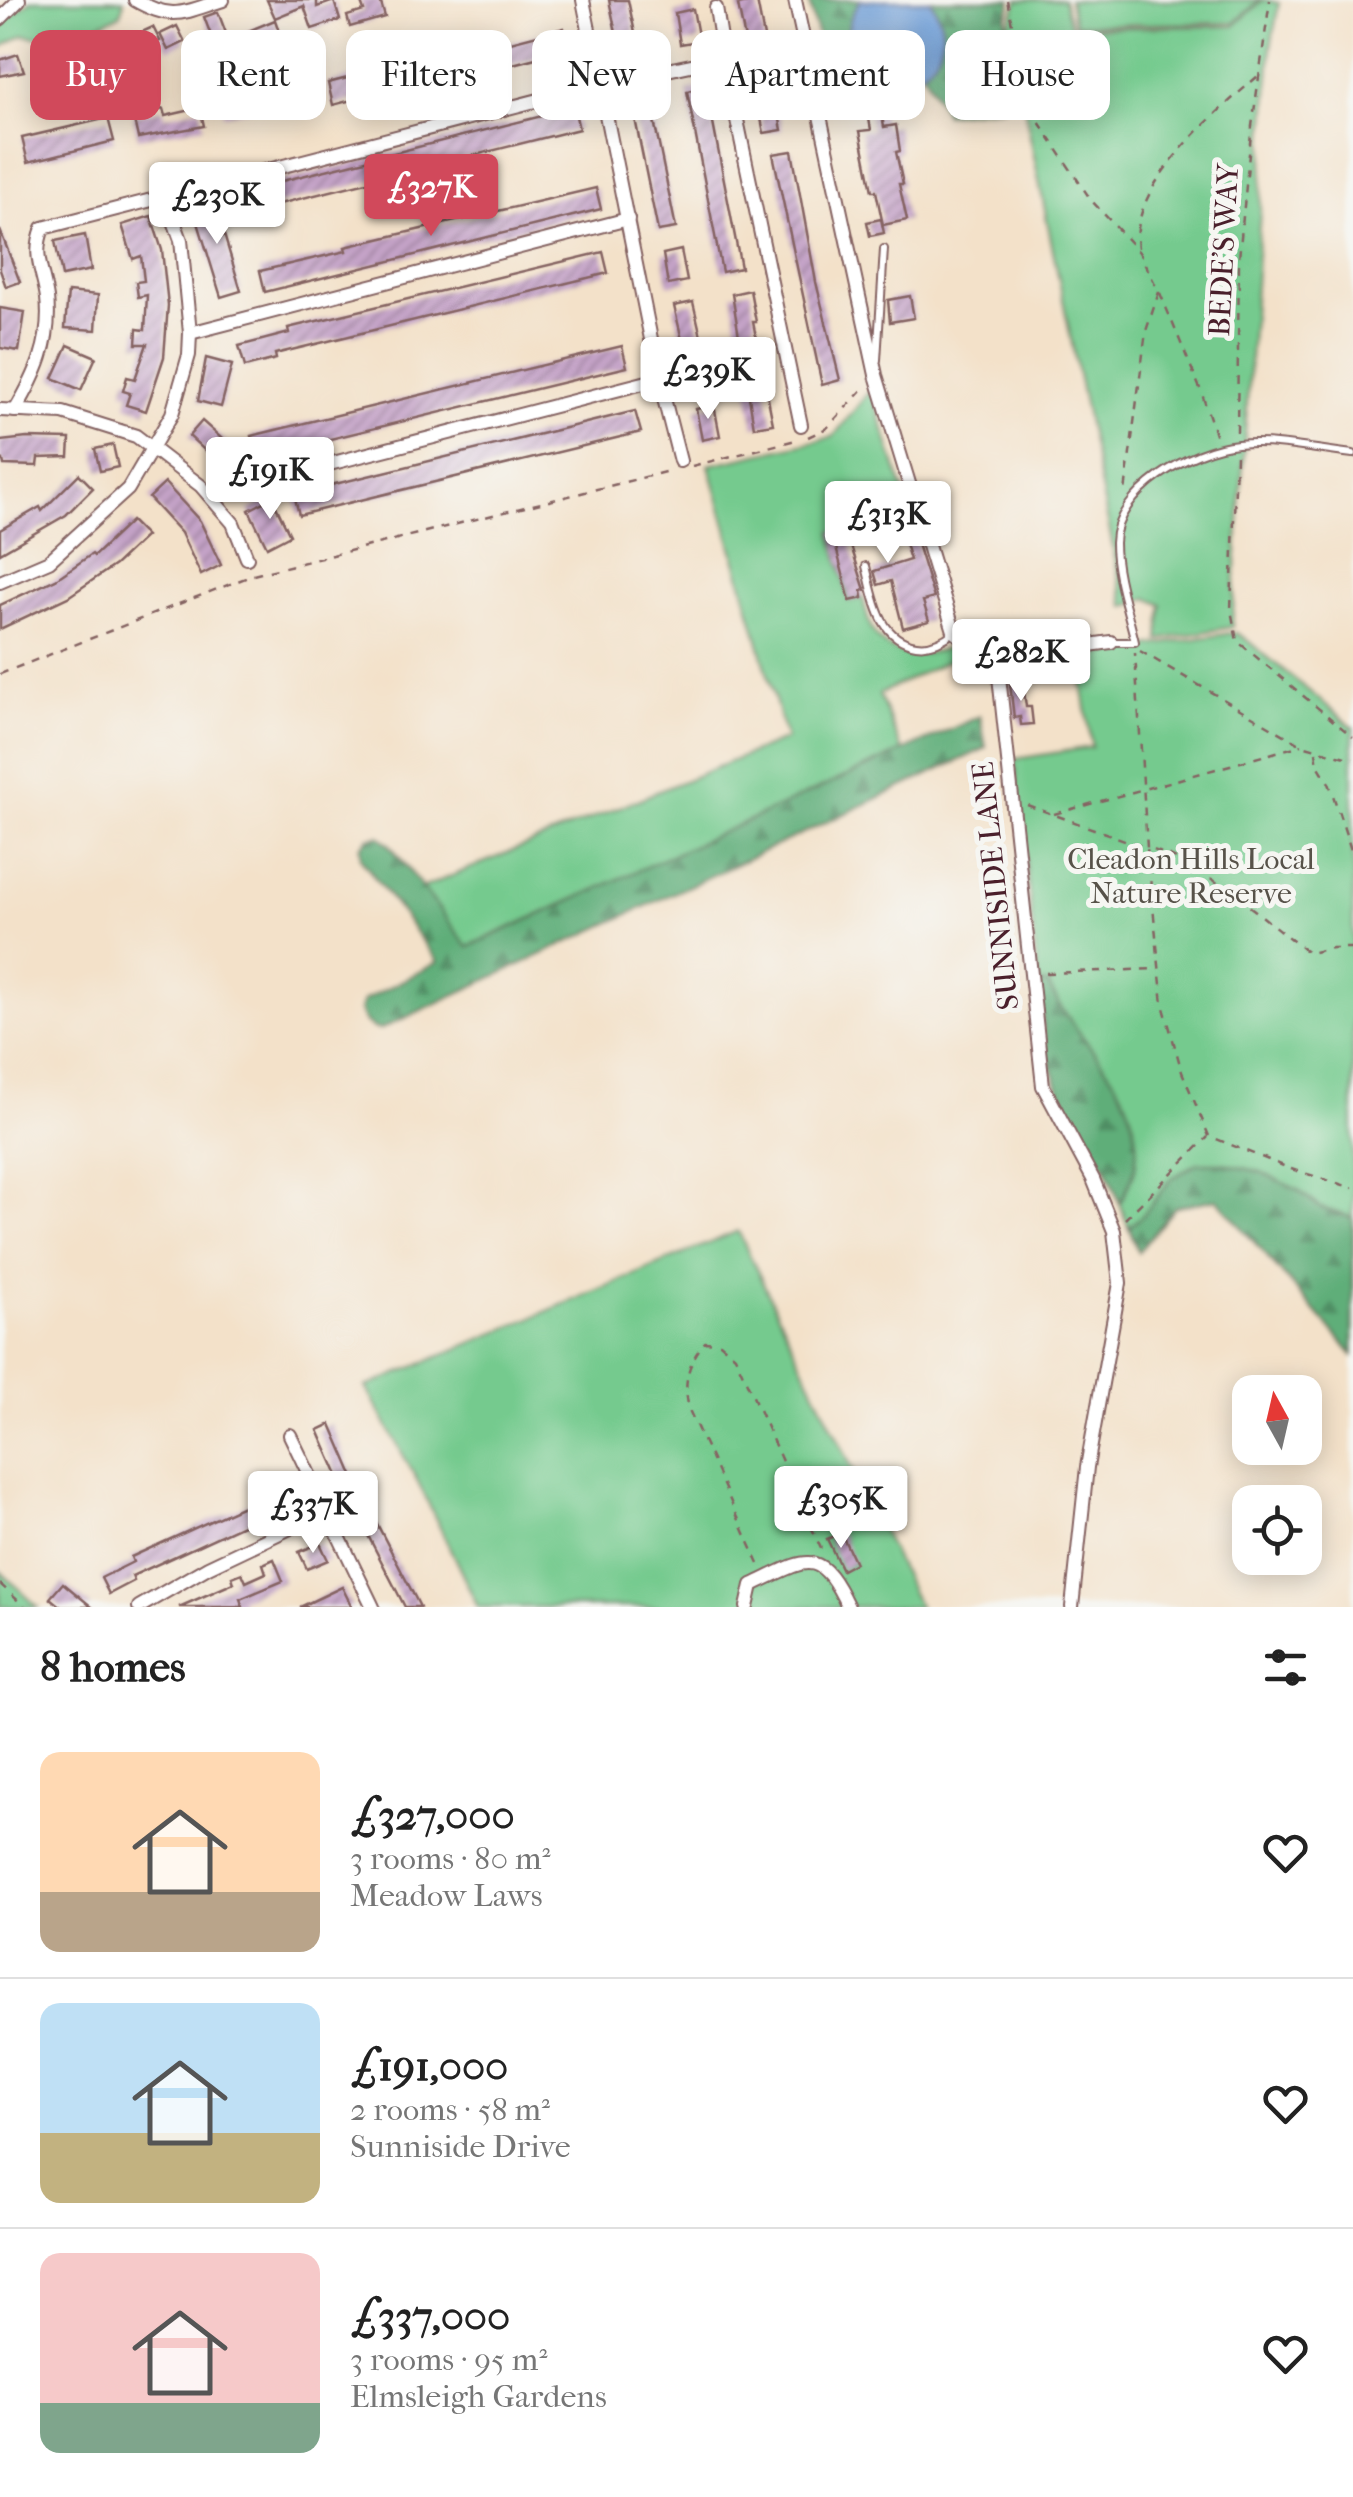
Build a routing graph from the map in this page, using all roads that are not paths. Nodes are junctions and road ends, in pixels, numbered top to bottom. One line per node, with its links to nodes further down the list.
1 (19, 0): 7 (street)
2 (134, 0): 3 (street)
3 (223, 0)
4 (583, 0): 8 (street)
5 (794, 0): 17 (street)
6 (716, 8): 9 (street)
7 (0, 19)
8 (590, 30)
9 (720, 30)
10 (532, 102): 13 (street)
11 (609, 120): 14 (street)
12 (737, 120): 21 (street)
13 (165, 197): 16 (street); 20 (street)
14 (628, 220): 16 (street); 18 (street)
15 (884, 249): 17 (lane)
16 (190, 333): 22 (street)
17 (876, 373): 29 (street)
18 (659, 379): 24 (street); 25 (street)
19 (0, 410): 20 (street)
20 (15, 411): 22 (street)
21 (801, 425)
22 (151, 447): 25 (street); 28 (street)
23 (1353, 454): 30 (lane)
24 (680, 460)
25 (209, 495): 26 (street)
26 (247, 558)
27 (866, 566): 29 (lane)
28 (0, 582)
29 (954, 631): 31 (street)
30 (1111, 642): 31 (street)
31 (998, 667): 38 (street, SUNNISIDE LANE)
32 (290, 1435): 33 (street)
33 (326, 1511): 34 (street); 35 (street)
34 (139, 1607)
35 (373, 1607)
36 (747, 1607): 37 (street)
37 (848, 1607)
38 (1072, 1607)

